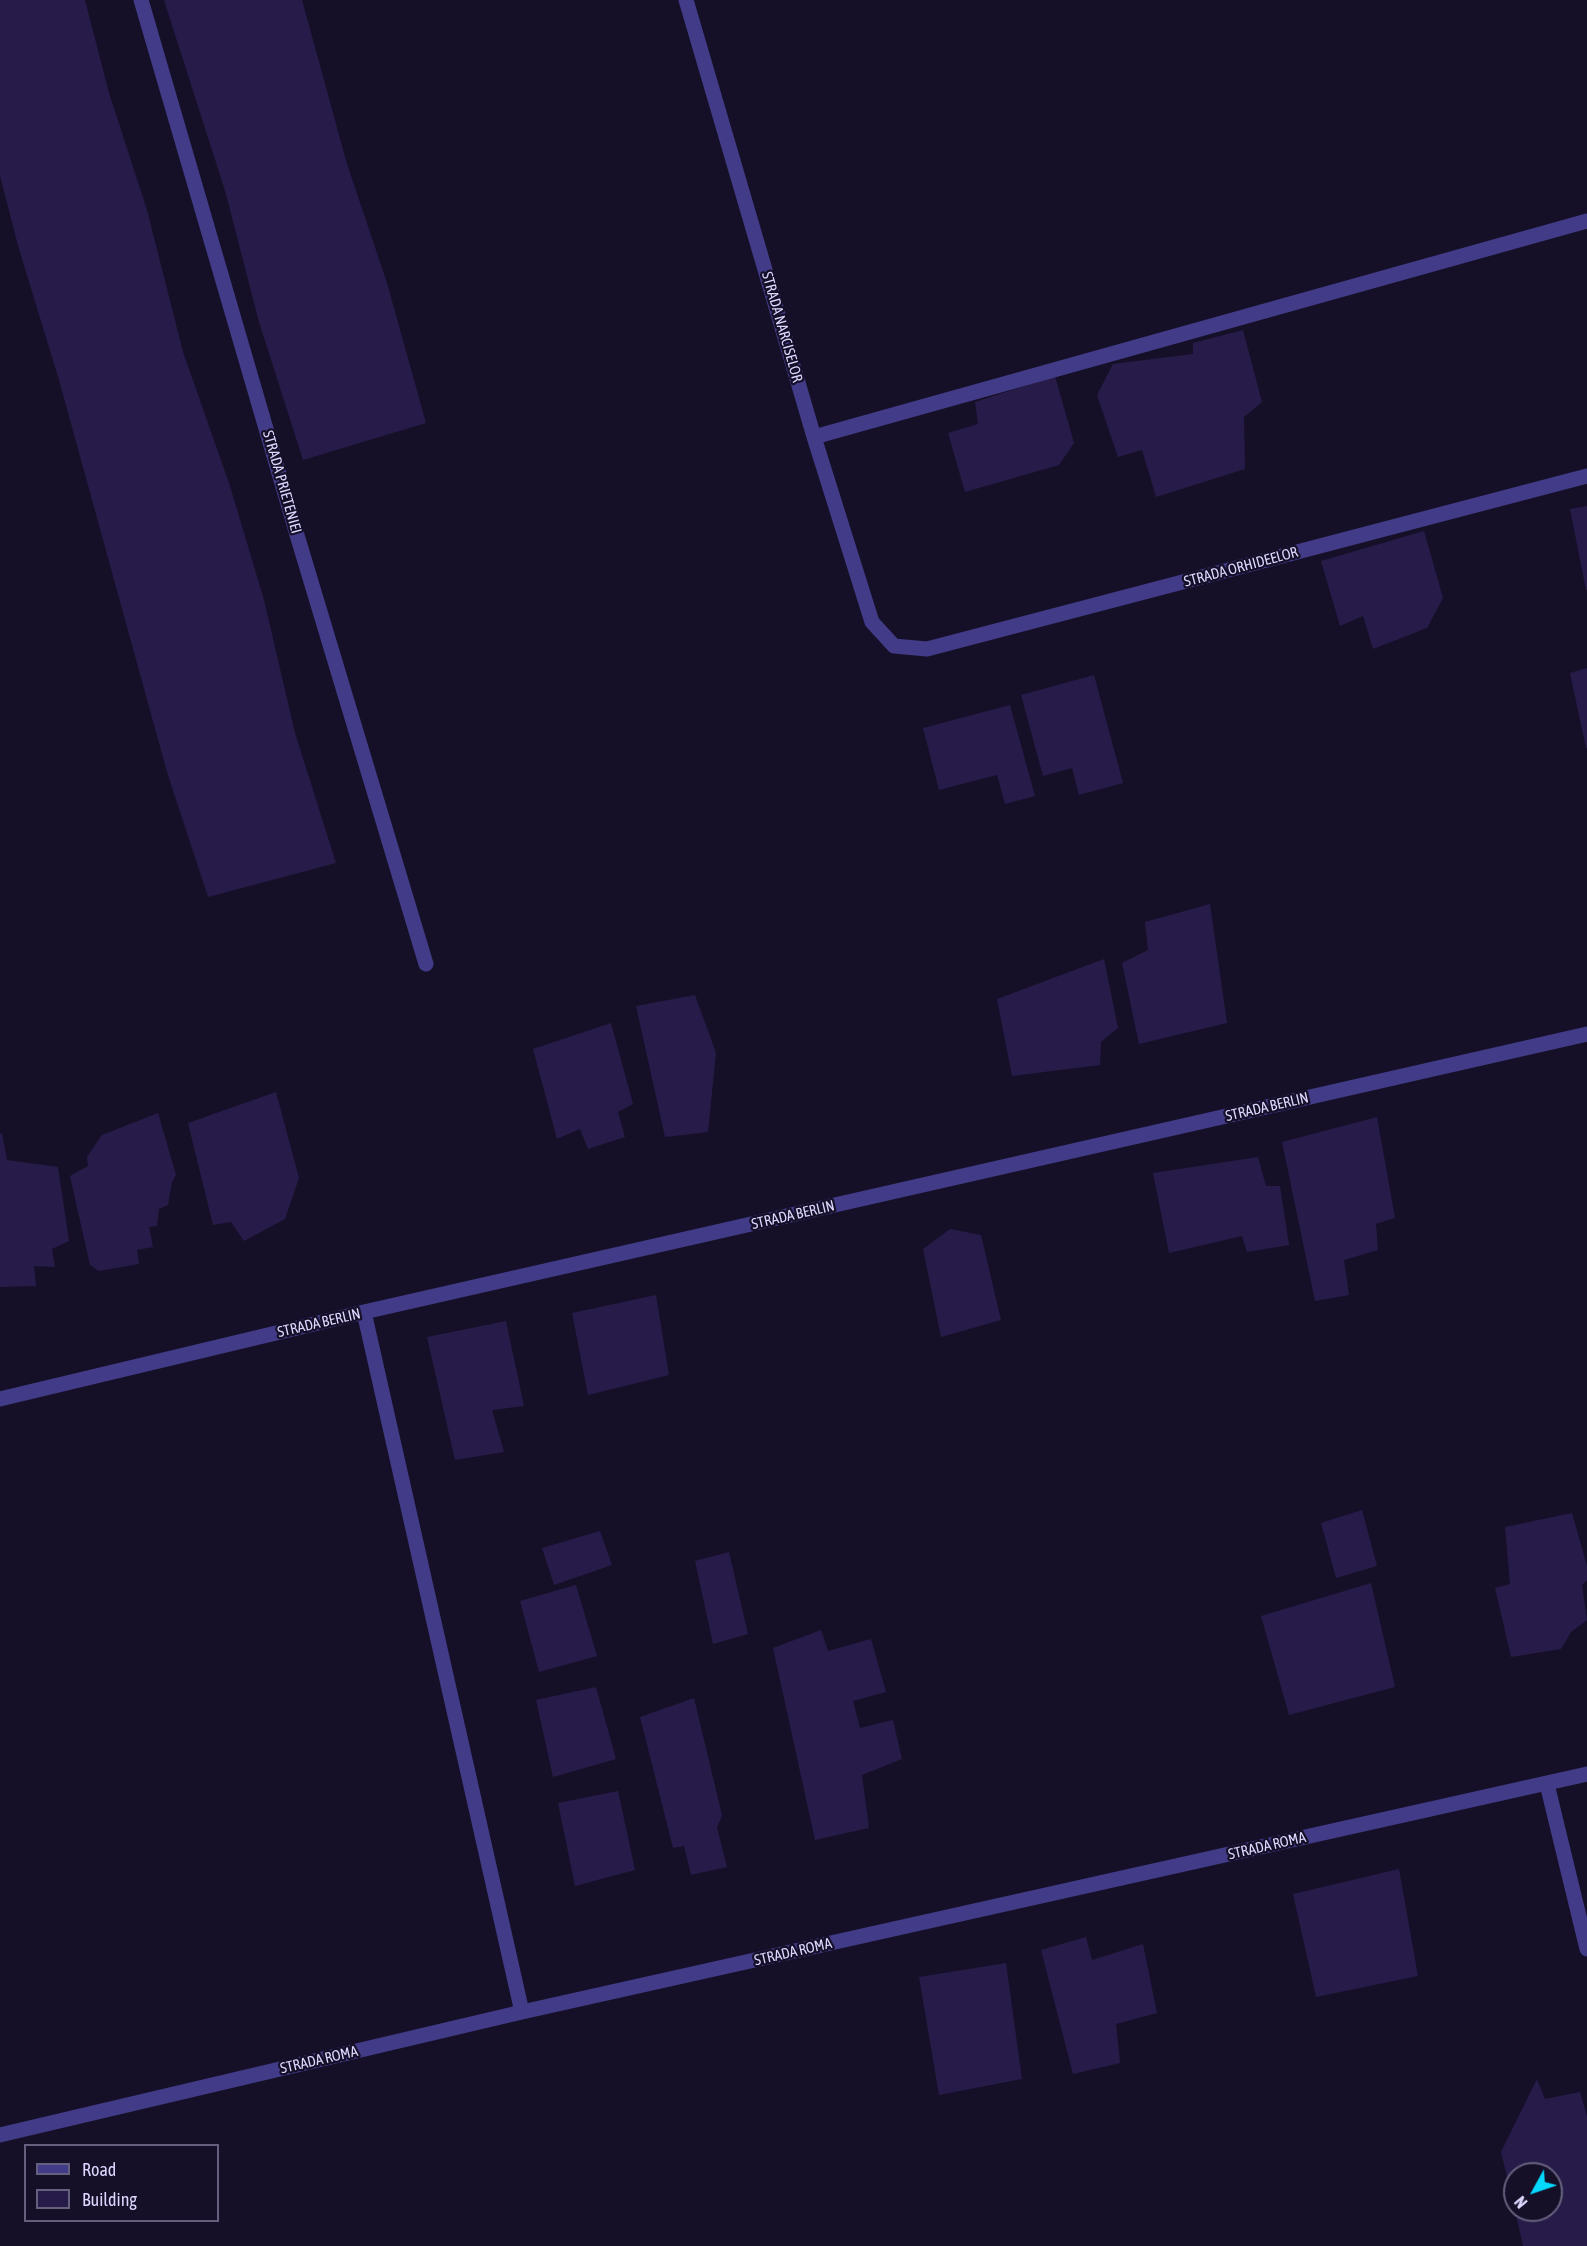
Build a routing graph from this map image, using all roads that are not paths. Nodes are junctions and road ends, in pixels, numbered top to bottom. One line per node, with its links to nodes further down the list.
1 (141, 0): 7 (street, STRADA PRIETENIEI)
2 (686, 0): 4 (street, STRADA NARCISELOR)
3 (1587, 221): 4 (street)
4 (814, 437): 6 (street, STRADA NARCISELOR)
5 (1587, 476): 6 (street, STRADA ORHIDEELOR)
6 (894, 646)
7 (426, 964)
8 (1587, 1034): 9 (street, STRADA BERLIN)
9 (364, 1312): 10 (street, STRADA BERLIN); 14 (street)
10 (0, 1399)
11 (1587, 1774): 12 (street, STRADA ROMA)
12 (1547, 1784): 13 (street); 14 (street, STRADA ROMA)
13 (1587, 1949)
14 (522, 2013): 15 (street, STRADA ROMA)
15 (0, 2136)

